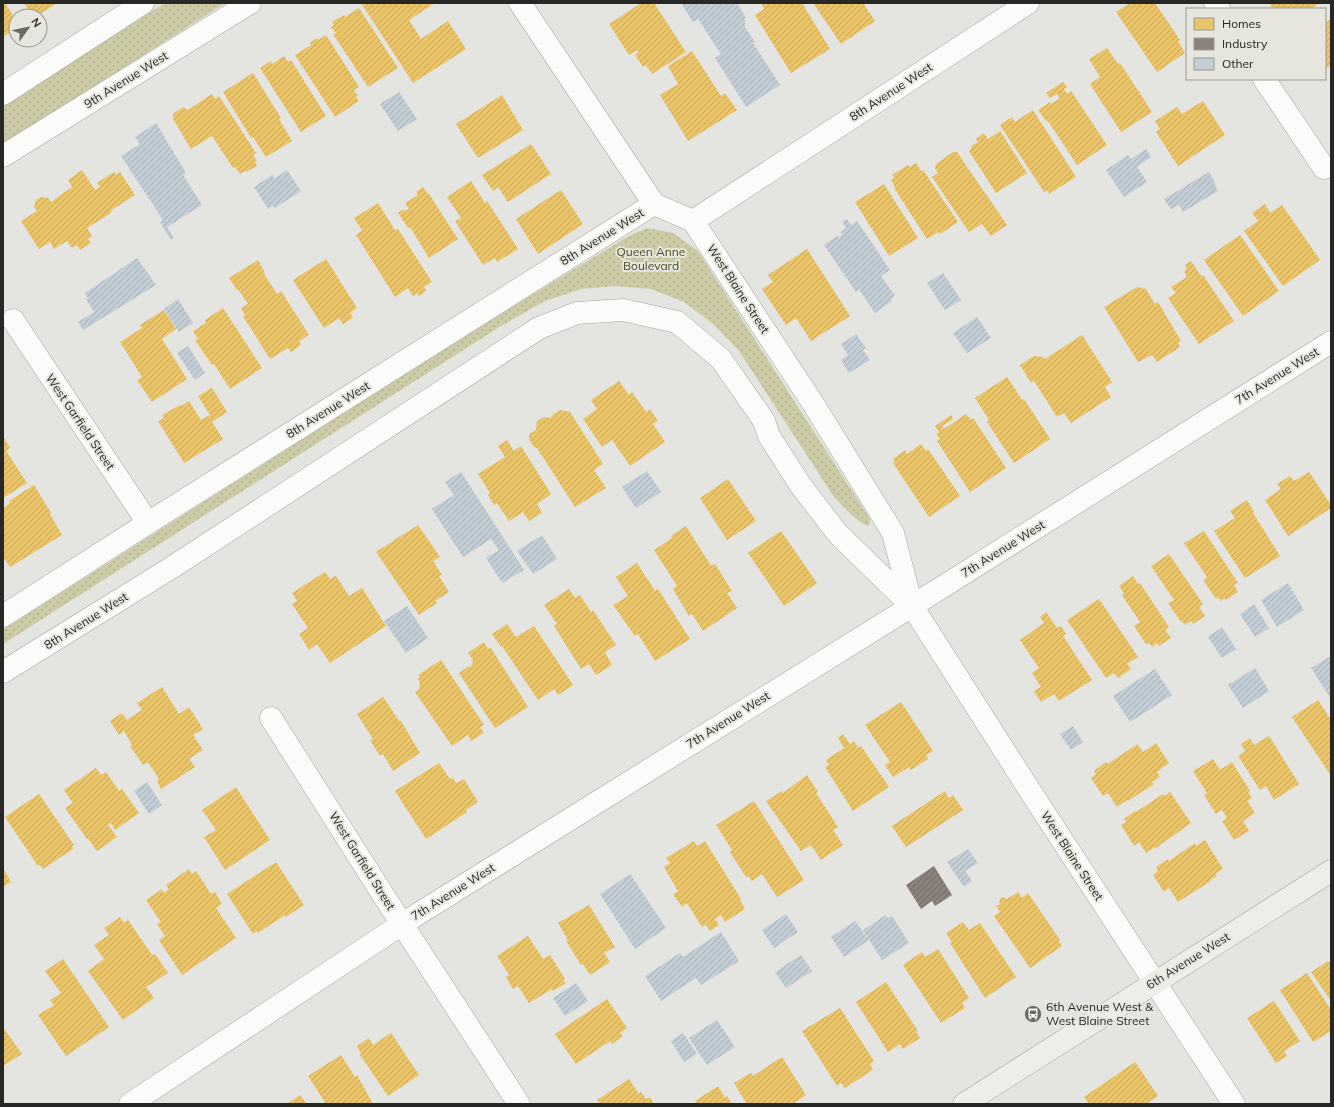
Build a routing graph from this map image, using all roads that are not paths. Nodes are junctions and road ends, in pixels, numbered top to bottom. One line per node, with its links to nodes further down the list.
1 (143, 3): 6 (street)
2 (250, 3): 7 (street, 9th Avenue West)
3 (520, 3): 9 (street)
4 (1028, 3): 10 (street, 8th Avenue West)
5 (1265, 80): 8 (street)
6 (3, 94)
7 (3, 156)
8 (1324, 168)
9 (654, 204): 10 (street); 14 (street, 8th Avenue West)
10 (693, 221): 15 (street, West Blaine Street)
11 (623, 310): 15 (street, West Blaine Street); 17 (street, 8th Avenue West)
12 (13, 320): 14 (street, West Garfield Street)
13 (1331, 342): 15 (street, 7th Avenue West)
14 (148, 523): 16 (street, 8th Avenue West)
15 (912, 606): 20 (street, 7th Avenue West); 21 (street, West Blaine Street)
16 (3, 616)
17 (3, 672)
18 (272, 718): 20 (street, West Garfield Street)
19 (1331, 871): 21 (street, 6th Avenue West)
20 (402, 924): 22 (street, 7th Avenue West); 23 (street, West Garfield Street)
21 (1154, 983): 24 (street, 6th Avenue West); 25 (street, West Blaine Street)
22 (130, 1104)
23 (518, 1104)
24 (964, 1104)
25 (1234, 1104)

